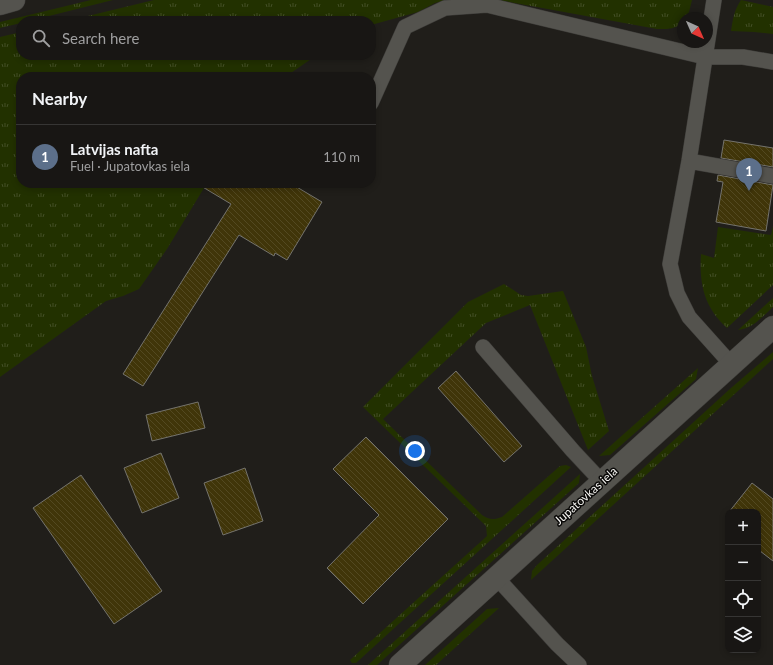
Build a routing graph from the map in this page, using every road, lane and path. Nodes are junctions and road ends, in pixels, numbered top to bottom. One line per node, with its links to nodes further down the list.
1 (14, 0): 3 (street)
2 (714, 0): 4 (lane)
3 (0, 4)
4 (705, 57): 5 (lane); 6 (lane); 7 (lane)
5 (773, 62)
6 (376, 92)
7 (689, 161): 8 (lane); 11 (lane)
8 (773, 176)
9 (773, 327): 11 (street, Jupatovkas iela)
10 (483, 347): 12 (lane)
11 (731, 364): 12 (street, Jupatovkas iela)
12 (602, 482): 13 (street, Jupatovkas iela)
13 (496, 577): 14 (street, Jupatovkas iela); 15 (lane)
14 (400, 665)
15 (579, 665)

